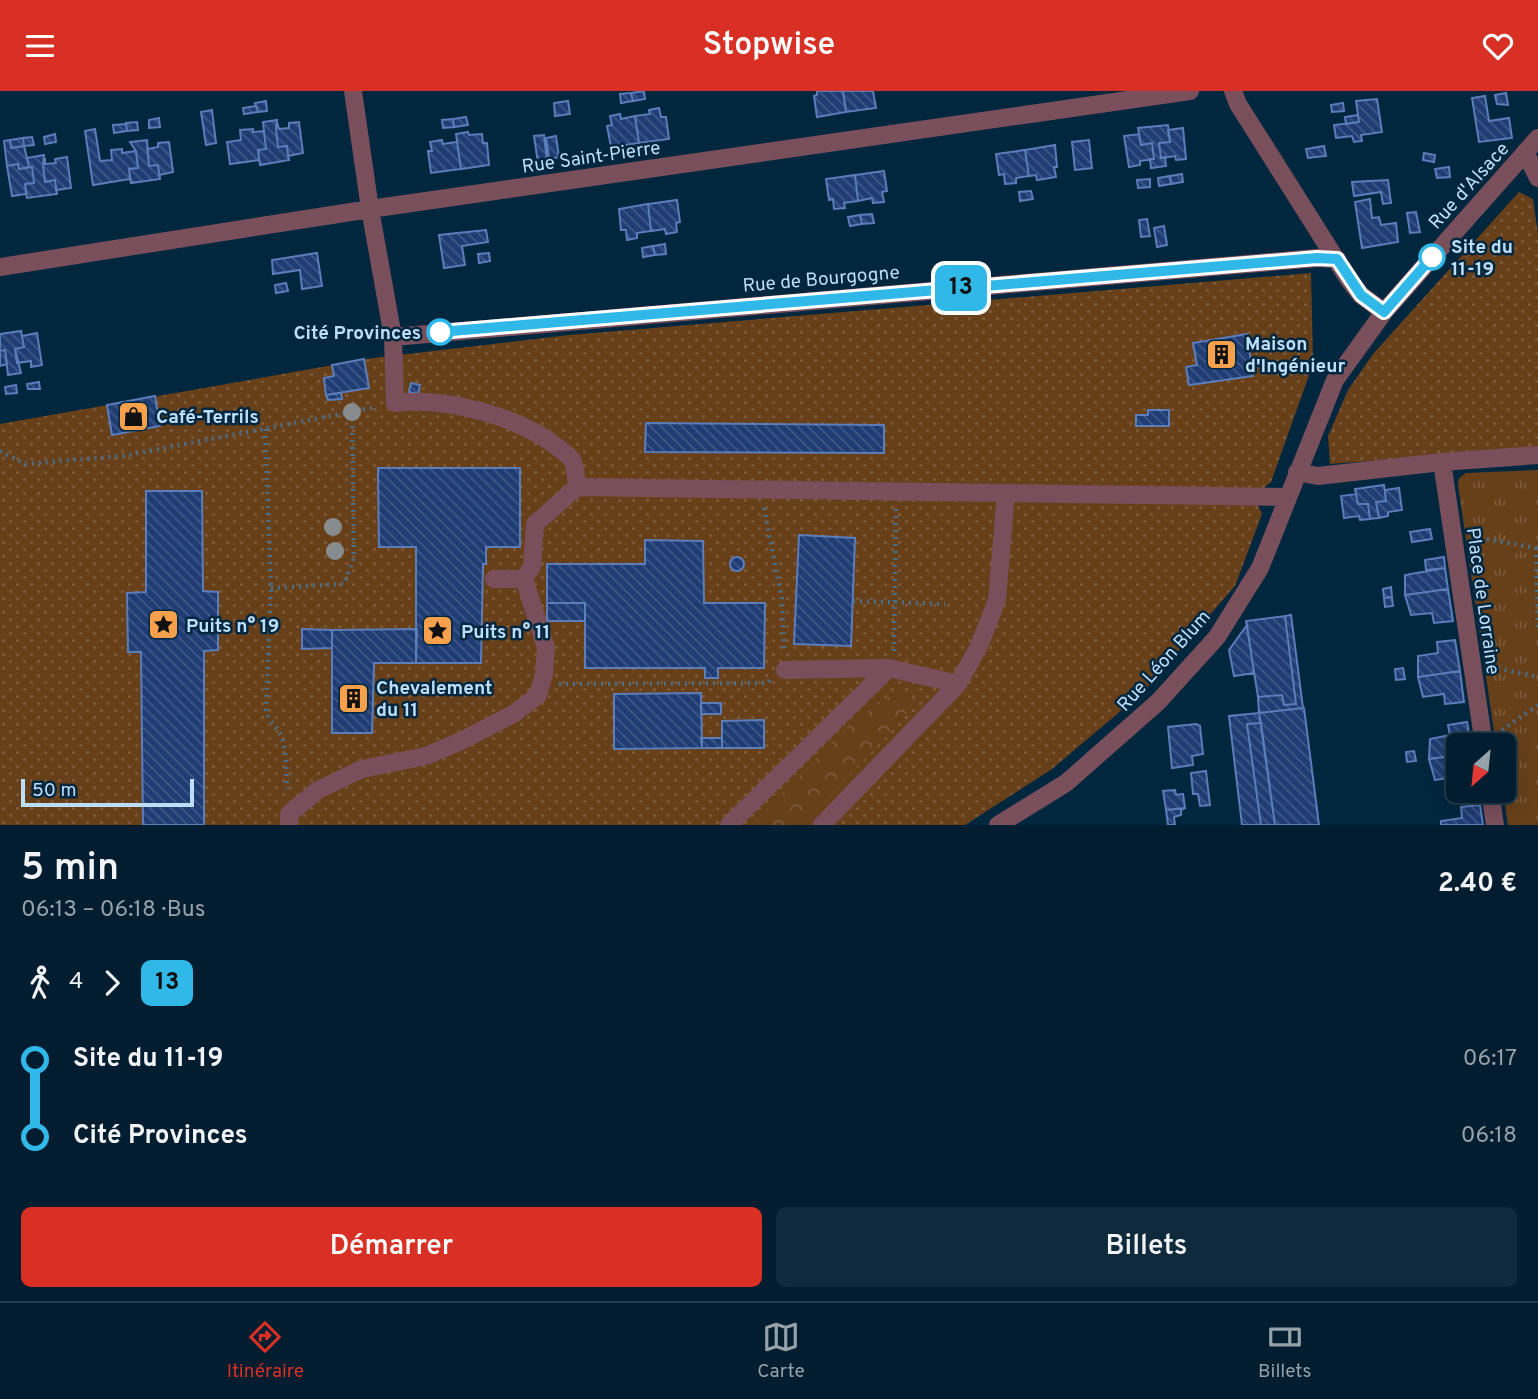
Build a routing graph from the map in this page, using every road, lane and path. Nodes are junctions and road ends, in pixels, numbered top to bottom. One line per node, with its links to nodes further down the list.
1 (354, 91): 8 (street)
2 (1190, 91): 4 (street, Rue Saint-Pierre)
3 (1233, 91): 9 (street)
4 (1094, 98): 8 (street, Rue Saint-Pierre)
5 (1538, 138): 6 (street, Rue d'Alsace)
6 (1525, 152): 7 (street); 11 (street, Rue d'Alsace)
7 (1538, 178)
8 (370, 209): 10 (street, Rue Saint-Pierre); 12 (street)
9 (1337, 259): 11 (street); 12 (street, Rue de Bourgogne)
10 (0, 268)
11 (1384, 312): 19 (street, Rue d'Alsace)
12 (393, 337): 13 (street)
13 (395, 403): 14 (path); 20 (street)
14 (352, 412): 15 (path); 29 (path)
15 (265, 429): 16 (path); 29 (path)
16 (0, 451)
17 (1538, 455): 18 (street)
18 (1442, 462): 19 (street); 25 (street, Place de Lorraine)
19 (1297, 472): 24 (street, Rue Léon Blum)
20 (577, 487): 21 (street); 28 (street)
21 (760, 490): 22 (street); 36 (path)
22 (896, 491): 23 (street); 31 (path)
23 (1006, 493): 24 (street); 39 (street)
24 (1288, 497): 47 (street, Rue Léon Blum)
25 (1453, 533): 26 (path); 34 (street, Place de Lorraine)
26 (1537, 548): 33 (path)
27 (494, 579): 28 (street)
28 (524, 579): 38 (street)
29 (271, 588): 44 (path)
30 (853, 601): 31 (path)
31 (896, 603): 32 (path); 35 (path)
32 (945, 604)
33 (1538, 630)
34 (1472, 662): 37 (path); 41 (street, Place de Lorraine)
35 (889, 668): 36 (street); 39 (street); 45 (street)
36 (785, 670): 38 (path)
37 (1538, 677)
38 (541, 684): 44 (street)
39 (958, 684): 46 (street)
40 (1538, 705): 42 (path)
41 (1482, 733)
42 (1499, 733)
43 (1492, 803): 48 (street)
44 (289, 819)
45 (729, 825)
46 (822, 825)
47 (998, 825)
48 (1495, 825)

